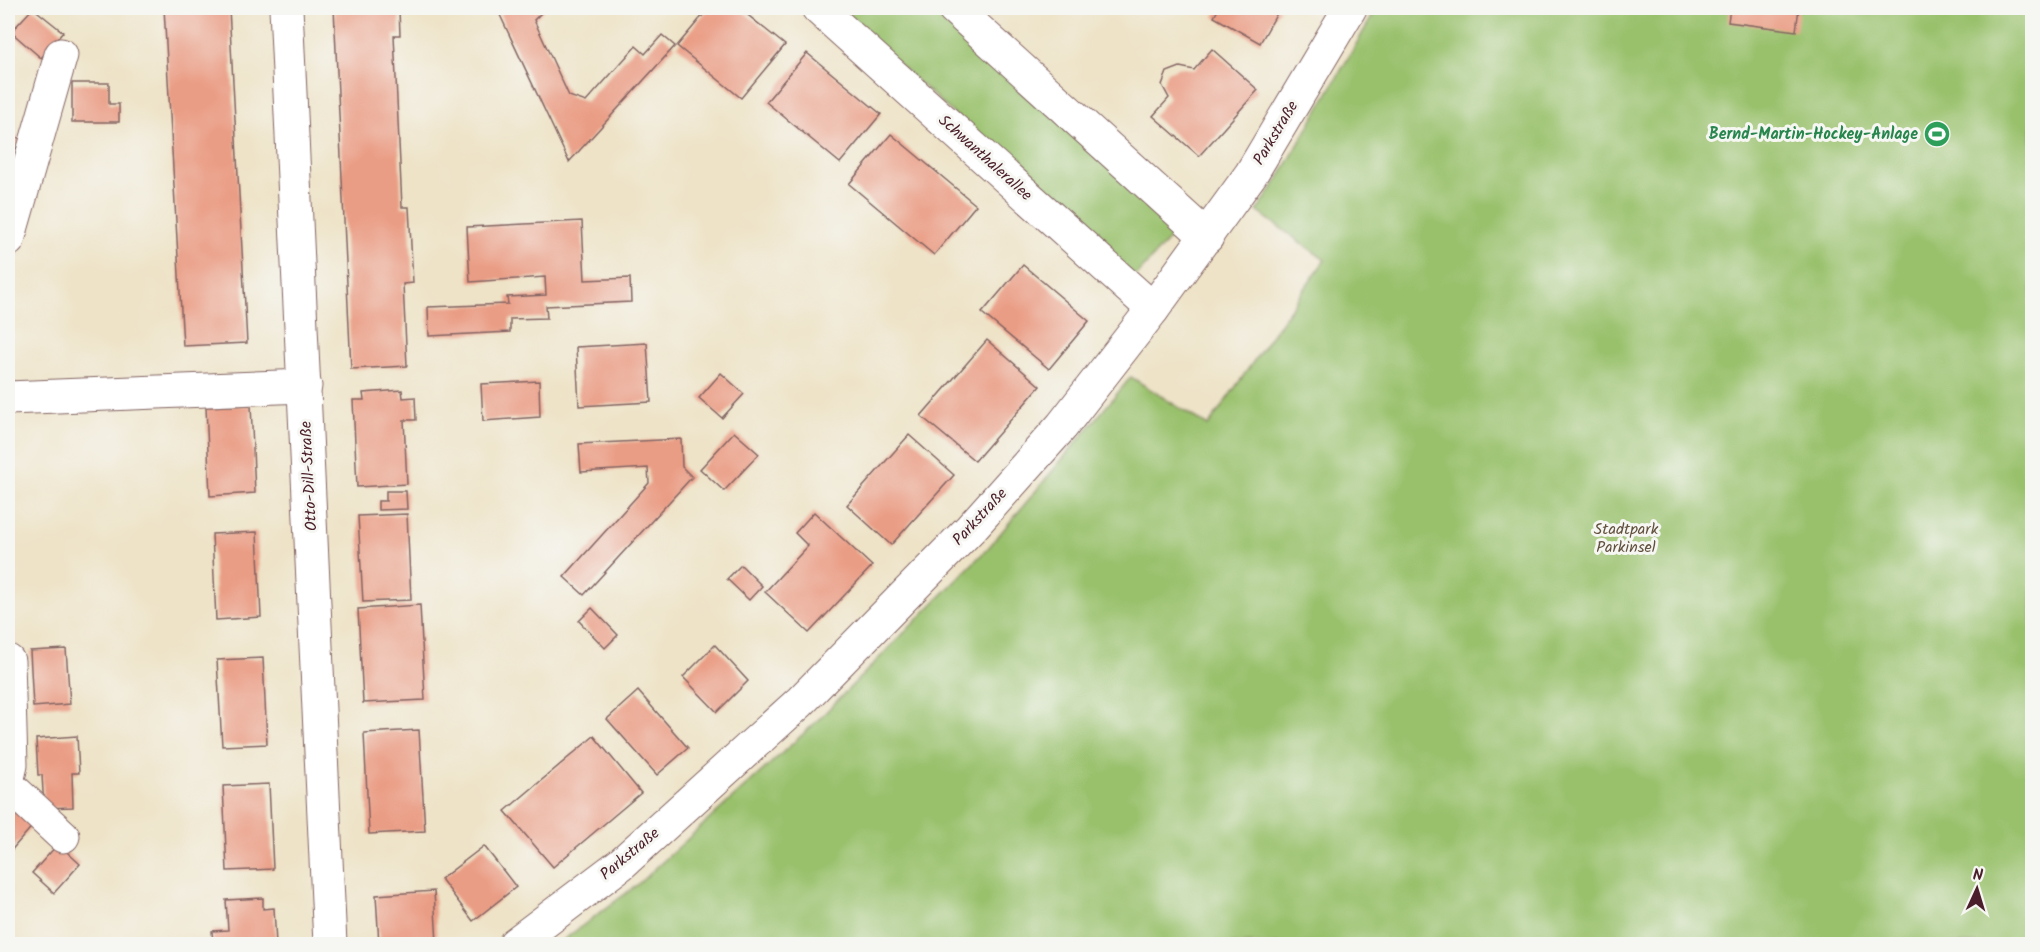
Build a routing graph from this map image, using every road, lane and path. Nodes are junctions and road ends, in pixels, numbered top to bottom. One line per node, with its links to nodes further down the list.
1 (286, 8): 9 (street, Otto-Dill-Straße)
2 (818, 8): 8 (street, Schwanthalerallee)
3 (954, 8): 6 (street)
4 (1350, 8): 6 (street, Parkstraße)
5 (61, 55): 7 (street)
6 (1207, 237): 8 (street, Parkstraße)
7 (8, 240)
8 (1153, 309): 16 (street, Parkstraße)
9 (304, 386): 10 (street); 15 (street, Otto-Dill-Straße)
10 (8, 398)
11 (8, 661): 12 (street)
12 (8, 778)
13 (8, 786): 14 (street)
14 (63, 836)
15 (330, 945)
16 (515, 945)

